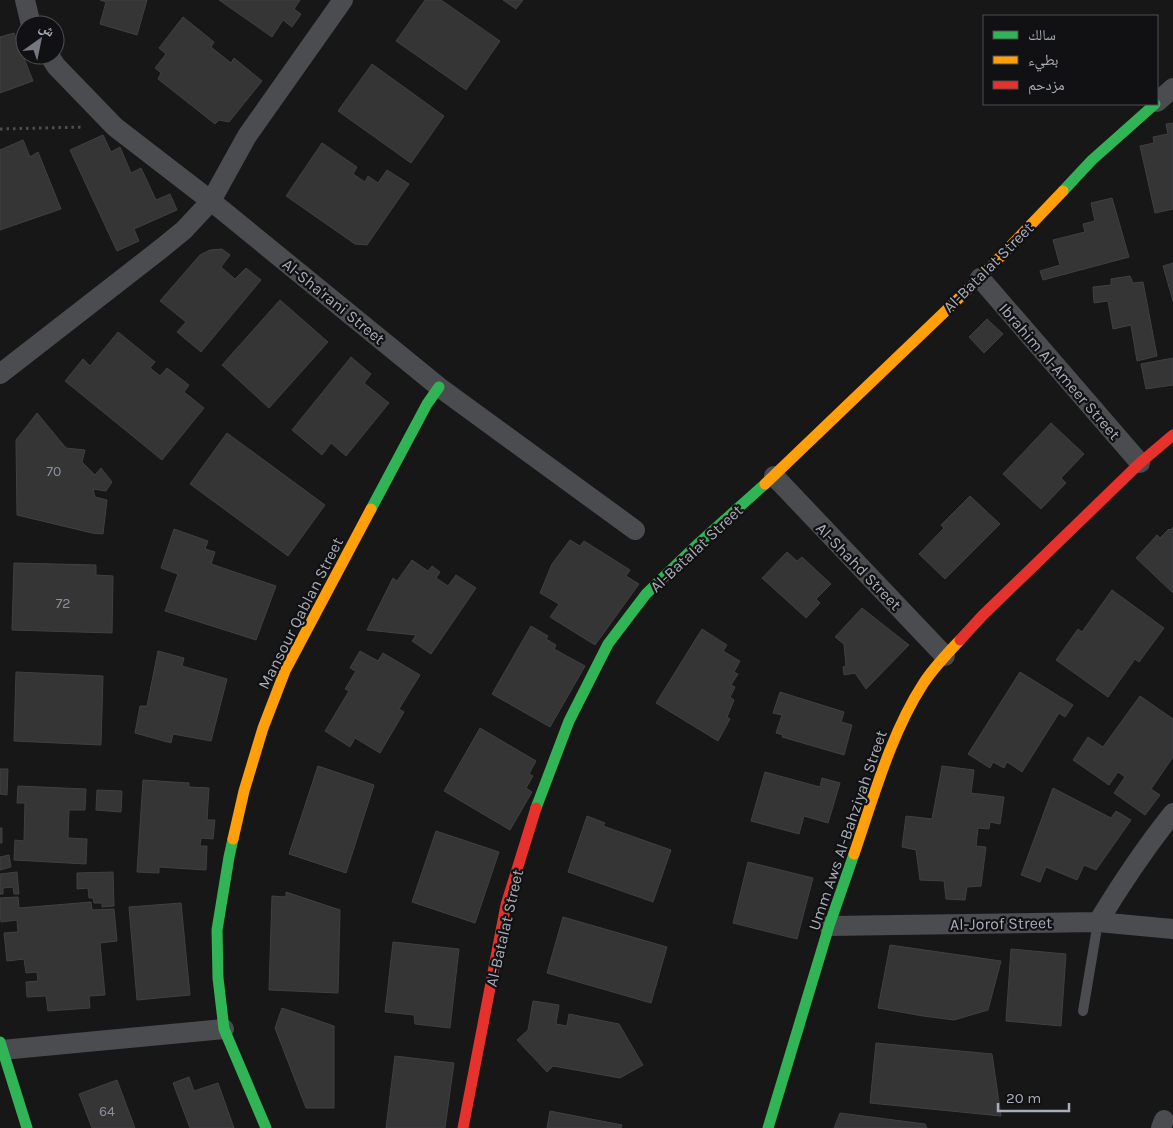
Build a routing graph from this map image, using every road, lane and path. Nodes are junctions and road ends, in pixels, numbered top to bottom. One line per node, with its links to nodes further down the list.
1 (25, 0): 3 (street)
2 (343, 0): 10 (street)
3 (29, 15)
4 (55, 65): 8 (street, Al-Sha'rani Street)
5 (1173, 88): 6 (street, Al-Batalat Street)
6 (1158, 101)
7 (1154, 105): 11 (street, Al-Batalat Street)
8 (115, 126): 9 (path); 10 (street, Al-Sha'rani Street)
9 (0, 128)
10 (211, 201): 12 (street); 13 (street, Al-Sha'rani Street)
11 (980, 278): 15 (street, Ibrahim Al-Ameer Street); 16 (street, Al-Batalat Street)
12 (0, 374)
13 (438, 387): 17 (street, Al-Sha'rani Street); 24 (street, Mansour Qablan Street)
14 (1173, 435): 15 (street, Umm Aws Al-Bahziyah Street)
15 (1140, 463): 18 (street, Umm Aws Al-Bahziyah Street)
16 (774, 476): 18 (street, Al-Shahd Street); 28 (street, Al-Batalat Street)
17 (635, 530)
18 (945, 656): 21 (street, Umm Aws Al-Bahziyah Street)
19 (1173, 813): 20 (street)
20 (1098, 922): 21 (street, Al-Jorof Street); 22 (street, Al-Jorof Street); 23 (lane)
21 (829, 926): 29 (street, Umm Aws Al-Bahziyah Street)
22 (1173, 929)
23 (1082, 1011)
24 (224, 1029): 25 (street); 27 (street, Mansour Qablan Street)
25 (1, 1046): 26 (street)
26 (27, 1128)
27 (266, 1128)
28 (463, 1128)
29 (768, 1128)

